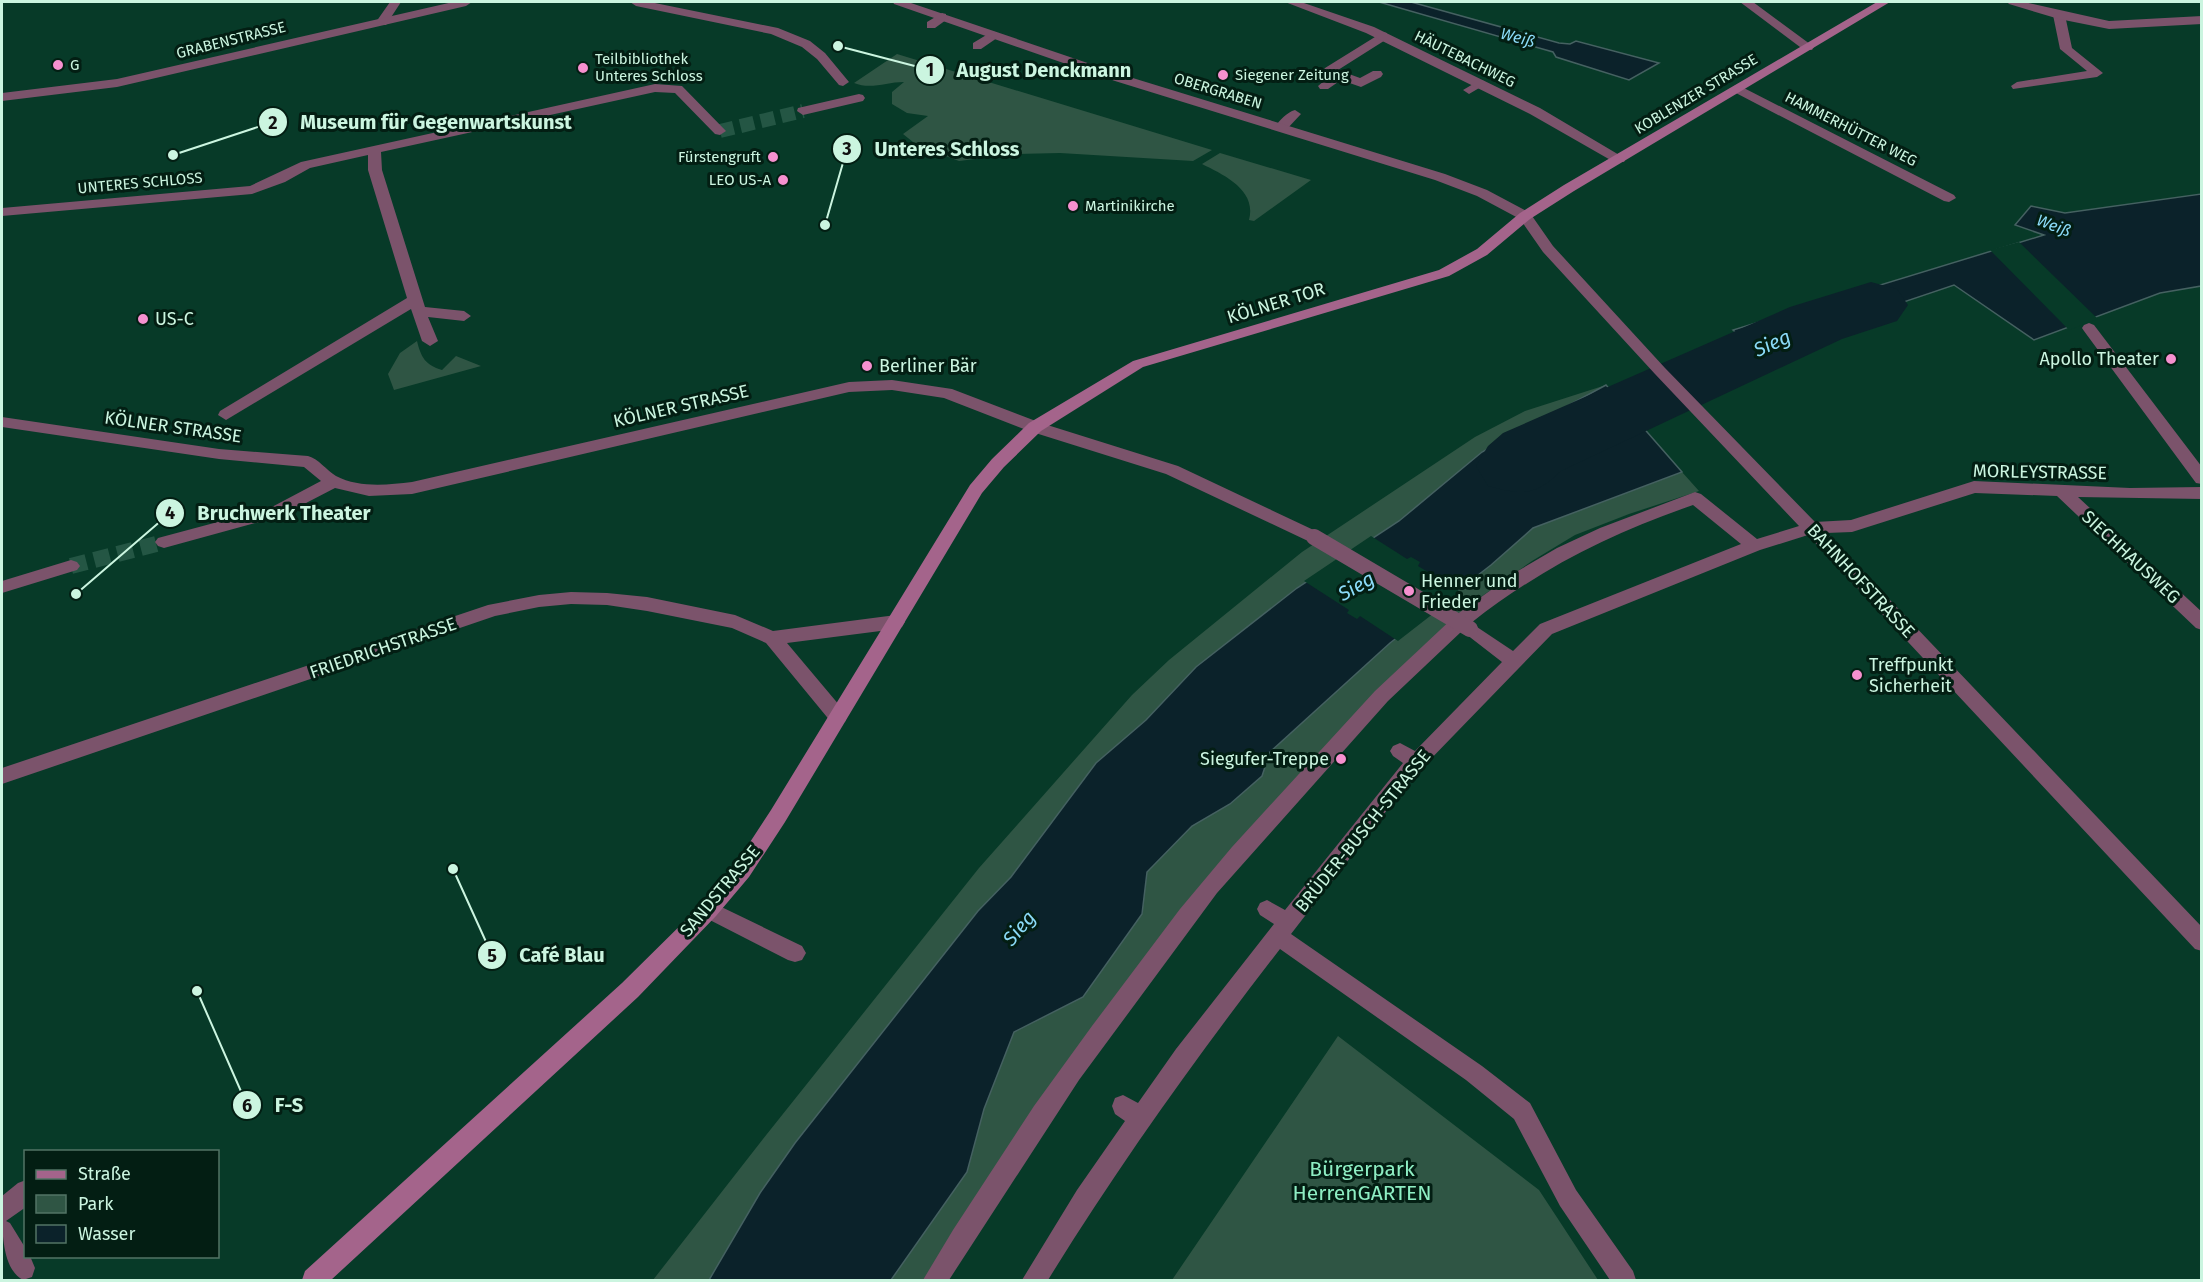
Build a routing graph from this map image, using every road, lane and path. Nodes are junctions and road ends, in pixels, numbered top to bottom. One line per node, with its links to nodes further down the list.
1 (395, 2): 13 (street)
2 (466, 2): 13 (street, GRABENSTRASSE)
3 (636, 2): 21 (street)
4 (898, 2): 11 (street, OBERGRABEN)
5 (1291, 2): 16 (street, HÄUTEBACHWEG)
6 (1746, 2): 18 (street)
7 (1884, 2): 18 (main road, KOBLENZER STRASSE)
8 (2013, 2): 10 (street)
9 (2036, 2): 10 (street)
10 (2059, 15): 12 (street); 23 (street)
11 (942, 17): 14 (street); 15 (street, OBERGRABEN)
12 (2202, 20)
13 (382, 22): 25 (street, GRABENSTRASSE)
14 (931, 25)
15 (993, 35): 17 (street); 29 (street, OBERGRABEN)
16 (1383, 36): 20 (street); 32 (street, HÄUTEBACHWEG)
17 (977, 46)
18 (1808, 47): 24 (main road, KOBLENZER STRASSE)
19 (1377, 74): 20 (street)
20 (1339, 75): 22 (street)
21 (843, 82)
22 (1324, 86)
23 (2017, 86)
24 (1738, 89): 32 (main road, KOBLENZER STRASSE); 33 (street, HAMMERHÜTTER WEG)
25 (2, 97)
26 (859, 98): 27 (street)
27 (803, 111)
28 (1295, 114): 29 (street)
29 (1281, 128): 35 (street, OBERGRABEN)
30 (720, 131): 31 (street, UNTERES SCHLOSS)
31 (374, 150): 34 (street, UNTERES SCHLOSS); 36 (street)
32 (1618, 159): 35 (main road, KOBLENZER STRASSE)
33 (1949, 198)
34 (2, 212)
35 (1525, 216): 42 (main road, KÖLNER TOR); 47 (street, BAHNHOFSTRASSE)
36 (417, 305): 37 (street); 39 (street); 40 (street)
37 (464, 316)
38 (2089, 328): 43 (street)
39 (430, 341)
40 (226, 415)
41 (2, 422): 44 (street, KÖLNER STRASSE)
42 (1035, 426): 44 (street, KÖLNER STRASSE); 52 (main road, SANDSTRASSE); 55 (street, KÖLNER STRASSE, bridge)
43 (2202, 479)
44 (333, 482): 48 (street)
45 (2061, 491): 46 (street, MORLEYSTRASSE); 47 (street, MORLEYSTRASSE); 53 (street, SIECHHAUSWEG)
46 (2202, 493)
47 (1811, 528): 49 (street, BRÜDER-BUSCH-STRASSE); 61 (street, BAHNHOFSTRASSE)
48 (164, 542)
49 (1754, 546): 55 (street, BRÜDER-BUSCH-STRASSE); 68 (street)
50 (70, 566): 51 (street)
51 (2, 587)
52 (896, 622): 54 (street); 56 (main road, SANDSTRASSE)
53 (2202, 623)
54 (772, 638): 56 (street, FRIEDRICHSTRASSE); 57 (street, FRIEDRICHSTRASSE)
55 (1514, 661): 60 (street, BRÜDER-BUSCH-STRASSE)
56 (838, 717): 59 (main road, SANDSTRASSE)
57 (2, 776)
58 (1267, 909): 60 (street)
59 (709, 910): 62 (street); 67 (main road, SANDSTRASSE)
60 (1283, 930): 69 (street, BRÜDER-BUSCH-STRASSE); 70 (street)
61 (2202, 942)
62 (795, 953)
63 (24, 1193): 64 (street)
64 (2, 1211)
65 (2, 1231): 66 (street)
66 (23, 1268)
67 (314, 1281)
68 (935, 1281)
69 (1034, 1281)
70 (1624, 1281)

